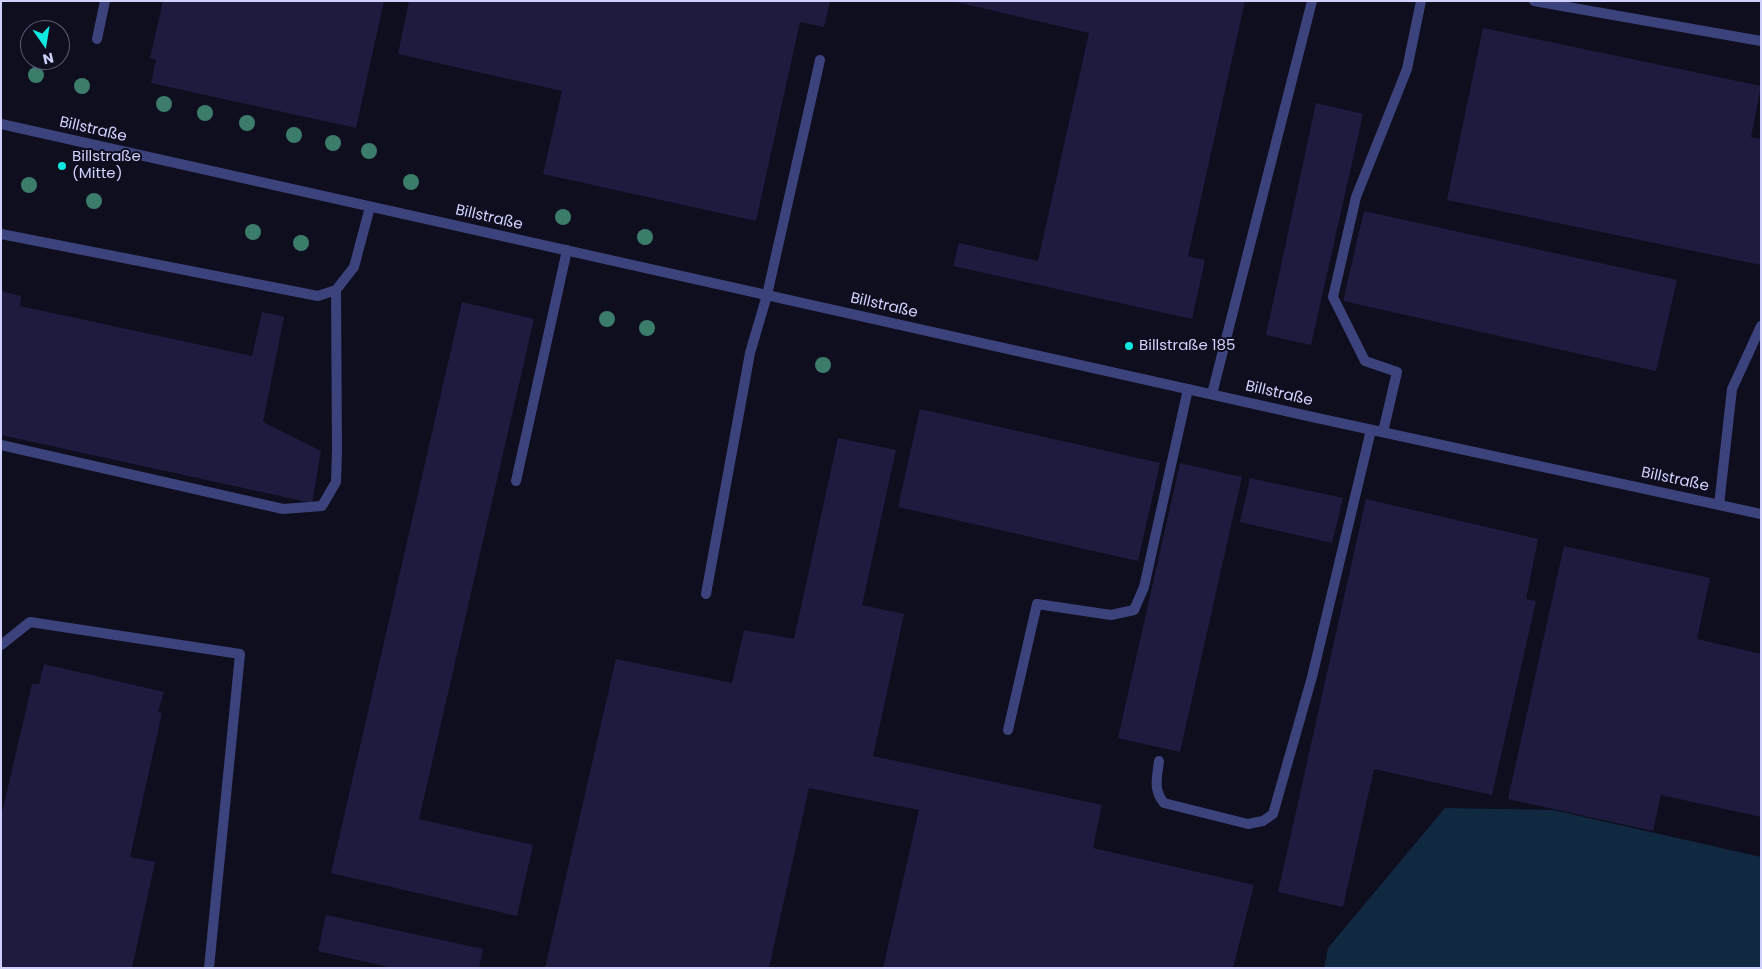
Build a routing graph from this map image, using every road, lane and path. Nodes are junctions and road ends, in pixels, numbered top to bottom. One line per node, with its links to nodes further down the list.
1 (105, 1): 5 (street)
2 (1312, 1): 16 (street)
3 (1421, 1): 18 (street)
4 (1534, 1): 6 (street)
5 (97, 39)
6 (1761, 41)
7 (820, 60): 13 (street)
8 (1, 124): 9 (street, Billstraße)
9 (370, 207): 11 (street, Billstraße); 12 (street)
10 (1, 234): 12 (street)
11 (567, 250): 13 (street, Billstraße); 20 (street)
12 (336, 290): 19 (street)
13 (767, 295): 15 (street, Billstraße); 23 (street)
14 (1761, 326): 21 (street)
15 (1188, 389): 16 (street, Billstraße); 25 (street)
16 (1212, 394): 17 (street, Billstraße)
17 (1372, 430): 18 (street, Billstraße); 26 (street)
18 (1383, 432): 21 (street, Billstraße)
19 (1, 445)
20 (516, 481)
21 (1719, 505): 22 (street, Billstraße)
22 (1761, 514)
23 (706, 594)
24 (1, 645): 27 (street)
25 (1008, 730)
26 (1159, 762)
27 (209, 968)

